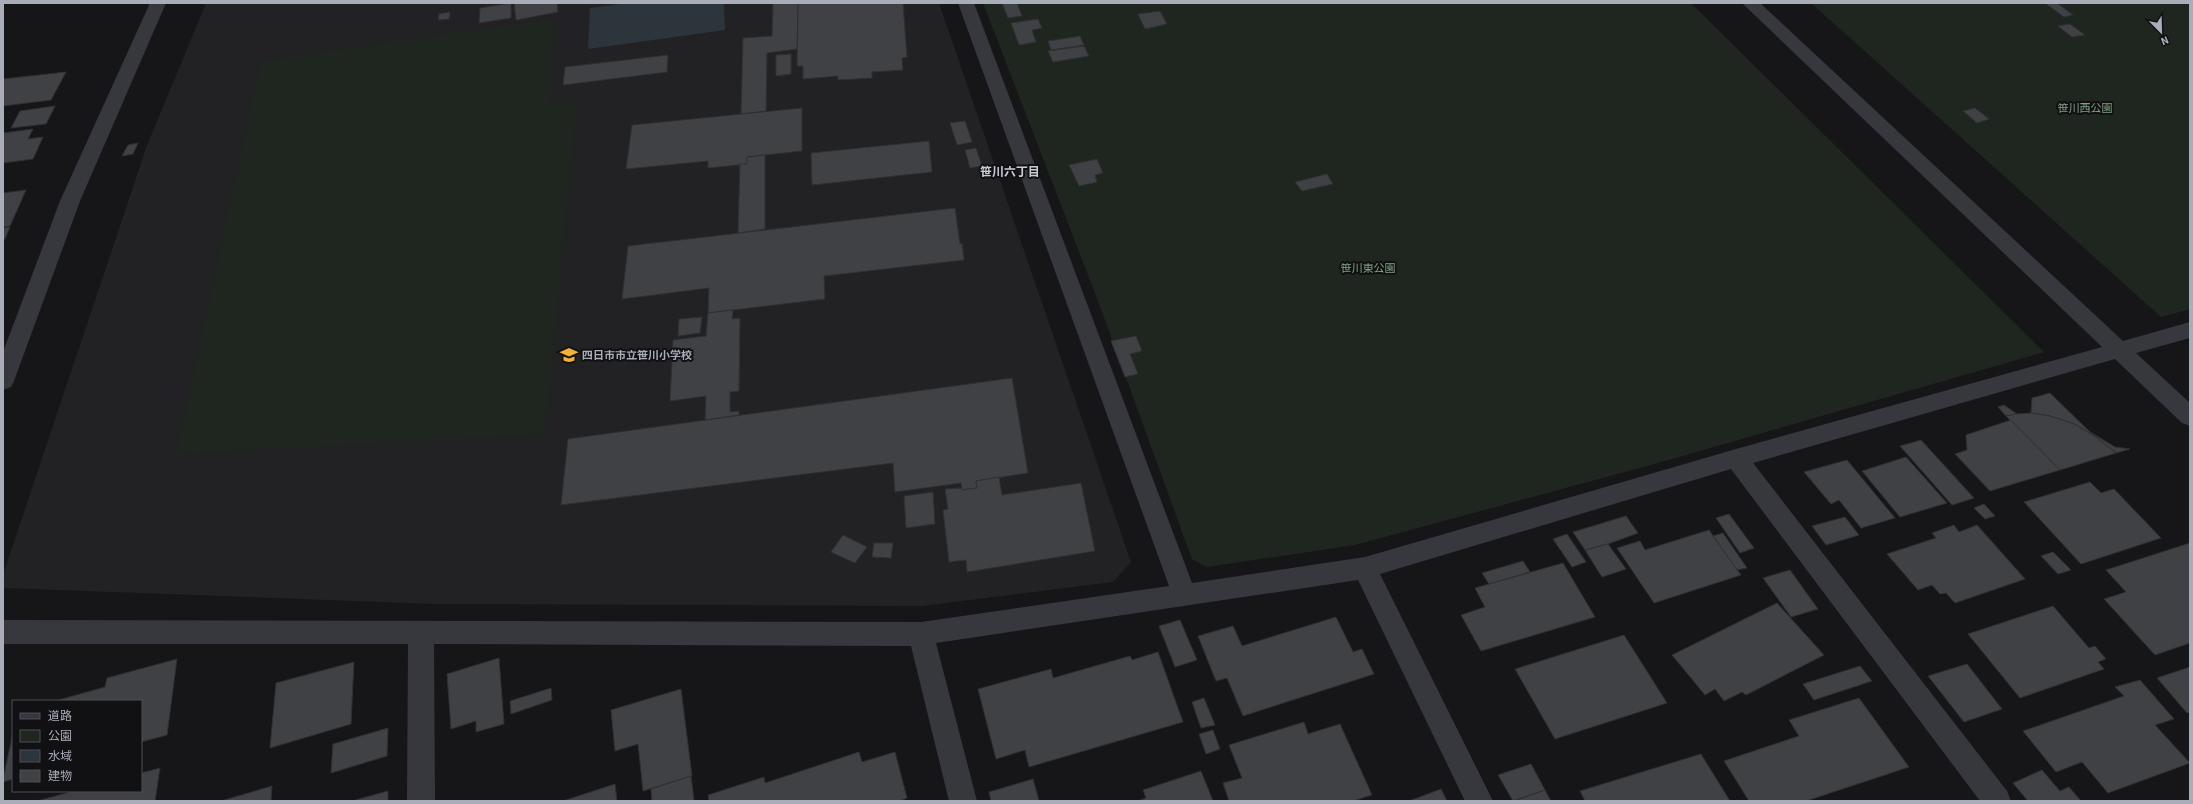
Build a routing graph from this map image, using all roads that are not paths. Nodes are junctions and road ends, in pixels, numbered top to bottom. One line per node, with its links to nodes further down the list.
1 (158, 3): 6 (street)
2 (966, 3): 10 (street)
3 (1750, 3): 5 (street)
4 (2190, 330): 5 (street)
5 (2120, 350): 7 (street); 8 (street)
6 (3, 381)
7 (2190, 417)
8 (1736, 458): 9 (street); 17 (street)
9 (1365, 568): 10 (street); 16 (street)
10 (1184, 594): 13 (street)
11 (3, 632): 12 (street)
12 (421, 632): 13 (street); 14 (street)
13 (921, 634): 15 (street)
14 (421, 801)
15 (963, 801)
16 (1479, 801)
17 (1997, 801)

